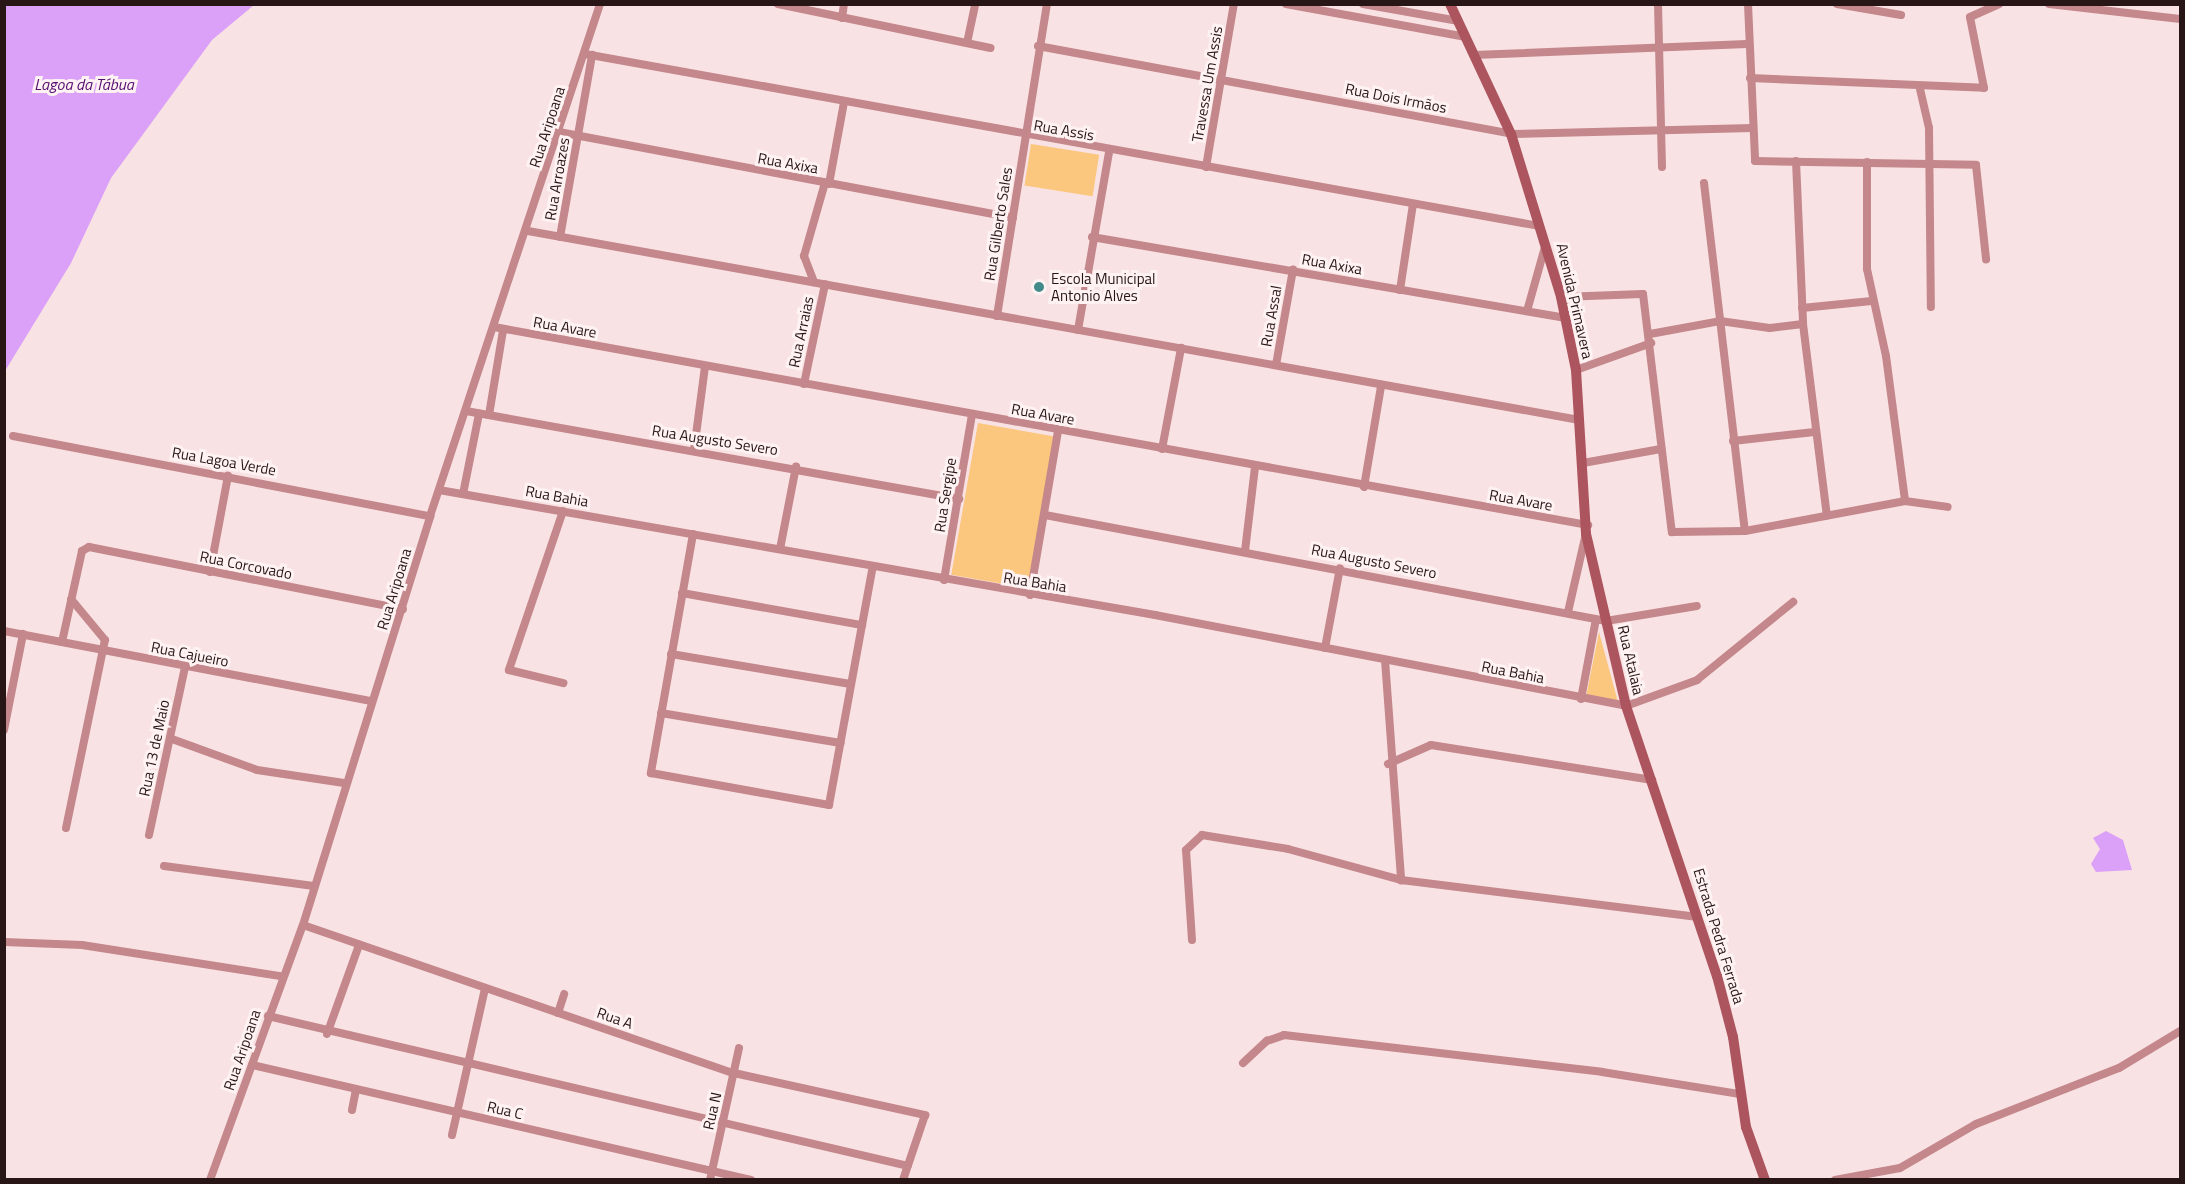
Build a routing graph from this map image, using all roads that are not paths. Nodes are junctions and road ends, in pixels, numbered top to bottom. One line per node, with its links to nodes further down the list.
1 (600, 4): 25 (street, Rua Aripoana)
2 (778, 4): 16 (street)
3 (844, 4): 16 (street)
4 (975, 4): 20 (street)
5 (1047, 4): 22 (street, Rua Gilberto Sales)
6 (1234, 4): 28 (street, Travessa Um Assis)
7 (1286, 4): 19 (street)
8 (1363, 4): 18 (street)
9 (1450, 4): 18 (street, Avenida Primavera)
10 (1658, 4): 24 (street)
11 (1748, 4): 21 (street)
12 (1838, 4): 15 (street)
13 (1999, 4): 29 (street)
14 (2049, 4): 17 (street)
15 (1901, 15)
16 (842, 18): 20 (street)
17 (2181, 19)
18 (1458, 21): 19 (street, Avenida Primavera)
19 (1466, 37): 26 (street, Avenida Primavera)
20 (967, 43): 23 (street)
21 (1747, 44): 24 (street); 27 (street)
22 (1038, 46): 28 (street, Rua Dois Irmãos); 36 (street, Rua Gilberto Sales)
23 (990, 48)
24 (1658, 50): 26 (street); 32 (street)
25 (589, 54): 30 (street, Rua Assis); 33 (street, Rua Aripoana); 35 (street, Rua Arroazes)
26 (1474, 55): 34 (street, Avenida Primavera)
27 (1750, 78): 29 (street); 31 (street)
28 (1221, 80): 34 (street, Rua Dois Irmãos); 41 (street, Travessa Um Assis)
29 (1920, 89): 40 (street)
30 (844, 102): 36 (street, Rua Assis); 44 (street)
31 (1752, 128): 32 (street, Rua Dois Irmãos); 38 (street)
32 (1661, 131): 34 (street, Rua Dois Irmãos); 42 (street)
33 (559, 132): 35 (street, Rua Axixa); 48 (street, Rua Aripoana)
34 (1511, 134): 47 (street, Avenida Primavera)
35 (579, 137): 44 (street, Rua Axixa); 49 (street, Rua Arroazes)
36 (1026, 137): 37 (street, Rua Assis); 46 (street, Rua Gilberto Sales)
37 (1108, 152): 41 (street, Rua Assis); 50 (street)
38 (1796, 161): 39 (street); 60 (street)
39 (1867, 162): 40 (street); 58 (street)
40 (1929, 164): 52 (street); 59 (street)
41 (1206, 167): 45 (street, Rua Assis)
42 (1662, 167)
43 (1704, 183): 64 (street)
44 (827, 184): 46 (street, Rua Axixa); 54 (street)
45 (1413, 204): 47 (street, Rua Assis); 56 (street)
46 (1012, 218): 62 (street, Rua Gilberto Sales)
47 (1539, 226): 51 (street, Avenida Primavera)
48 (528, 231): 49 (street); 66 (street, Rua Aripoana)
49 (560, 237): 54 (street)
50 (1092, 237): 53 (street, Rua Axixa); 68 (street)
51 (1546, 243): 57 (street, Avenida Primavera); 61 (street)
52 (1986, 259)
53 (1293, 270): 56 (street, Rua Axixa); 72 (street, Rua Assal)
54 (814, 282): 55 (street)
55 (825, 284): 62 (street); 75 (street, Rua Arraias)
56 (1400, 290): 61 (street, Rua Axixa)
57 (1561, 297): 63 (street, Avenida Primavera); 69 (street)
58 (1872, 301): 60 (street); 97 (street)
59 (1931, 307)
60 (1802, 308): 65 (street)
61 (1527, 311): 63 (street, Rua Axixa)
62 (997, 316): 68 (street)
63 (1566, 318): 74 (street, Avenida Primavera)
64 (1720, 321): 65 (street); 69 (street); 85 (street)
65 (1803, 324): 83 (street)
66 (494, 327): 67 (street, Rua Avare); 77 (street, Rua Aripoana)
67 (503, 330): 73 (street, Rua Avare); 79 (street)
68 (1077, 330): 71 (street)
69 (1650, 333): 70 (street)
70 (1651, 343): 74 (street); 87 (street)
71 (1181, 348): 72 (street); 86 (street)
72 (1276, 365): 76 (street)
73 (705, 367): 75 (street, Rua Avare); 88 (street)
74 (1576, 370): 81 (street, Avenida Primavera)
75 (804, 384): 80 (street, Rua Avare)
76 (1381, 386): 81 (street); 93 (street)
77 (466, 411): 78 (street, Rua Augusto Severo); 94 (street, Rua Aripoana)
78 (479, 414): 79 (street, Rua Augusto Severo); 95 (street)
79 (489, 415): 88 (street, Rua Augusto Severo)
80 (972, 415): 82 (street, Rua Avare); 96 (street, Rua Sergipe)
81 (1579, 420): 89 (street, Avenida Primavera)
82 (1058, 431): 86 (street, Rua Avare); 100 (street)
83 (1815, 432): 85 (street); 102 (street)
84 (14, 436): 92 (street, Rua Lagoa Verde)
85 (1733, 441): 104 (street)
86 (1162, 449): 91 (street, Rua Avare)
87 (1661, 449): 89 (street); 104 (street)
88 (694, 450): 90 (street, Rua Augusto Severo)
89 (1583, 463): 103 (street, Avenida Primavera)
90 (795, 466): 96 (street, Rua Augusto Severo); 106 (street)
91 (1255, 467): 93 (street, Rua Avare); 107 (street)
92 (228, 476): 101 (street, Rua Lagoa Verde); 110 (street)
93 (1364, 487): 103 (street, Rua Avare)
94 (439, 490): 95 (street, Rua Bahia); 101 (street, Rua Aripoana)
95 (464, 494): 99 (street, Rua Bahia)
96 (959, 499): 111 (street, Rua Sergipe)
97 (1905, 501): 98 (street); 102 (street)
98 (1948, 507)
99 (563, 511): 105 (street, Rua Bahia); 129 (street)
100 (1045, 515): 107 (street, Rua Augusto Severo); 113 (street)
101 (430, 516): 117 (street, Rua Aripoana)
102 (1827, 516): 104 (street)
103 (1587, 529): 118 (street); 119 (street, Avenida Primavera)
104 (1745, 531)
105 (693, 534): 106 (street, Rua Bahia); 112 (street)
106 (780, 549): 108 (street, Rua Bahia)
107 (1245, 550): 109 (street, Rua Augusto Severo)
108 (873, 566): 111 (street, Rua Bahia); 120 (street)
109 (1340, 568): 118 (street, Rua Augusto Severo); 124 (street)
110 (210, 572): 114 (street, Rua Corcovado); 117 (street, Rua Corcovado)
111 (944, 580): 113 (street, Rua Bahia)
112 (682, 593): 120 (street); 126 (street)
113 (1030, 595): 124 (street, Rua Bahia)
114 (71, 599): 123 (street); 125 (street)
115 (1793, 602): 133 (street)
116 (1697, 606): 119 (street, Rua Augusto Severo)
117 (403, 609): 132 (street, Rua Aripoana)
118 (1568, 612): 119 (street, Rua Augusto Severo)
119 (1601, 620): 131 (street); 133 (street, Rua Atalaia)
120 (862, 625): 130 (street)
121 (4, 631): 122 (street, Rua Cajueiro)
122 (23, 634): 123 (street, Rua Cajueiro); 135 (street)
123 (62, 642): 125 (street, Rua Cajueiro)
124 (1325, 648): 127 (street, Rua Bahia)
125 (104, 650): 128 (street, Rua Cajueiro); 141 (street)
126 (671, 654): 130 (street); 134 (street)
127 (1385, 660): 131 (street, Rua Bahia); 138 (street)
128 (184, 667): 132 (street, Rua Cajueiro); 136 (street, Rua 13 de Maio)
129 (563, 683)
130 (851, 684): 137 (street)
131 (1581, 699): 133 (street, Rua Bahia)
132 (371, 701): 140 (street, Rua Aripoana)
133 (1626, 706): 139 (street, Estrada Pedra Ferrada)
134 (661, 713): 137 (street); 137 (street)
135 (4, 730)
136 (172, 740): 140 (street); 142 (street, Rua 13 de Maio)
137 (841, 743)
138 (1388, 764): 139 (street); 144 (street)
139 (1652, 780): 146 (street, Estrada Pedra Ferrada)
140 (344, 783): 145 (street, Rua Aripoana)
141 (66, 828)
142 (149, 835)
143 (164, 866): 145 (street)
144 (1401, 880): 146 (street); 148 (street)
145 (314, 886): 147 (street, Rua Aripoana)
146 (1698, 917): 164 (street, Estrada Pedra Ferrada)
147 (303, 925): 150 (street, Rua A); 151 (street, Rua Aripoana)
148 (1192, 940)
149 (4, 942): 151 (street)
150 (359, 945): 152 (street, Rua A); 157 (street)
151 (281, 976): 155 (street, Rua Aripoana)
152 (485, 989): 154 (street, Rua A); 161 (street)
153 (564, 994): 154 (street)
154 (558, 1013): 162 (street, Rua A)
155 (268, 1016): 157 (street); 160 (street, Rua Aripoana)
156 (2181, 1031): 176 (street)
157 (327, 1034): 161 (street)
158 (739, 1048): 162 (street, Rua N)
159 (1243, 1063): 164 (street)
160 (252, 1065): 163 (street, Rua C); 171 (street, Rua Aripoana)
161 (467, 1065): 166 (street); 167 (street)
162 (734, 1073): 167 (street, Rua N); 169 (street, Rua A)
163 (356, 1090): 165 (street); 166 (street, Rua C)
164 (1740, 1094): 175 (street, Estrada Pedra Ferrada)
165 (352, 1110)
166 (458, 1113): 168 (street); 170 (street, Rua C)
167 (724, 1123): 169 (street); 170 (street, Rua N)
168 (452, 1135)
169 (908, 1166): 174 (street)
170 (711, 1170): 172 (street, Rua N); 173 (street, Rua C)
171 (210, 1179)
172 (710, 1179)
173 (751, 1179)
174 (903, 1179)
175 (1765, 1179)
176 (1835, 1179)

